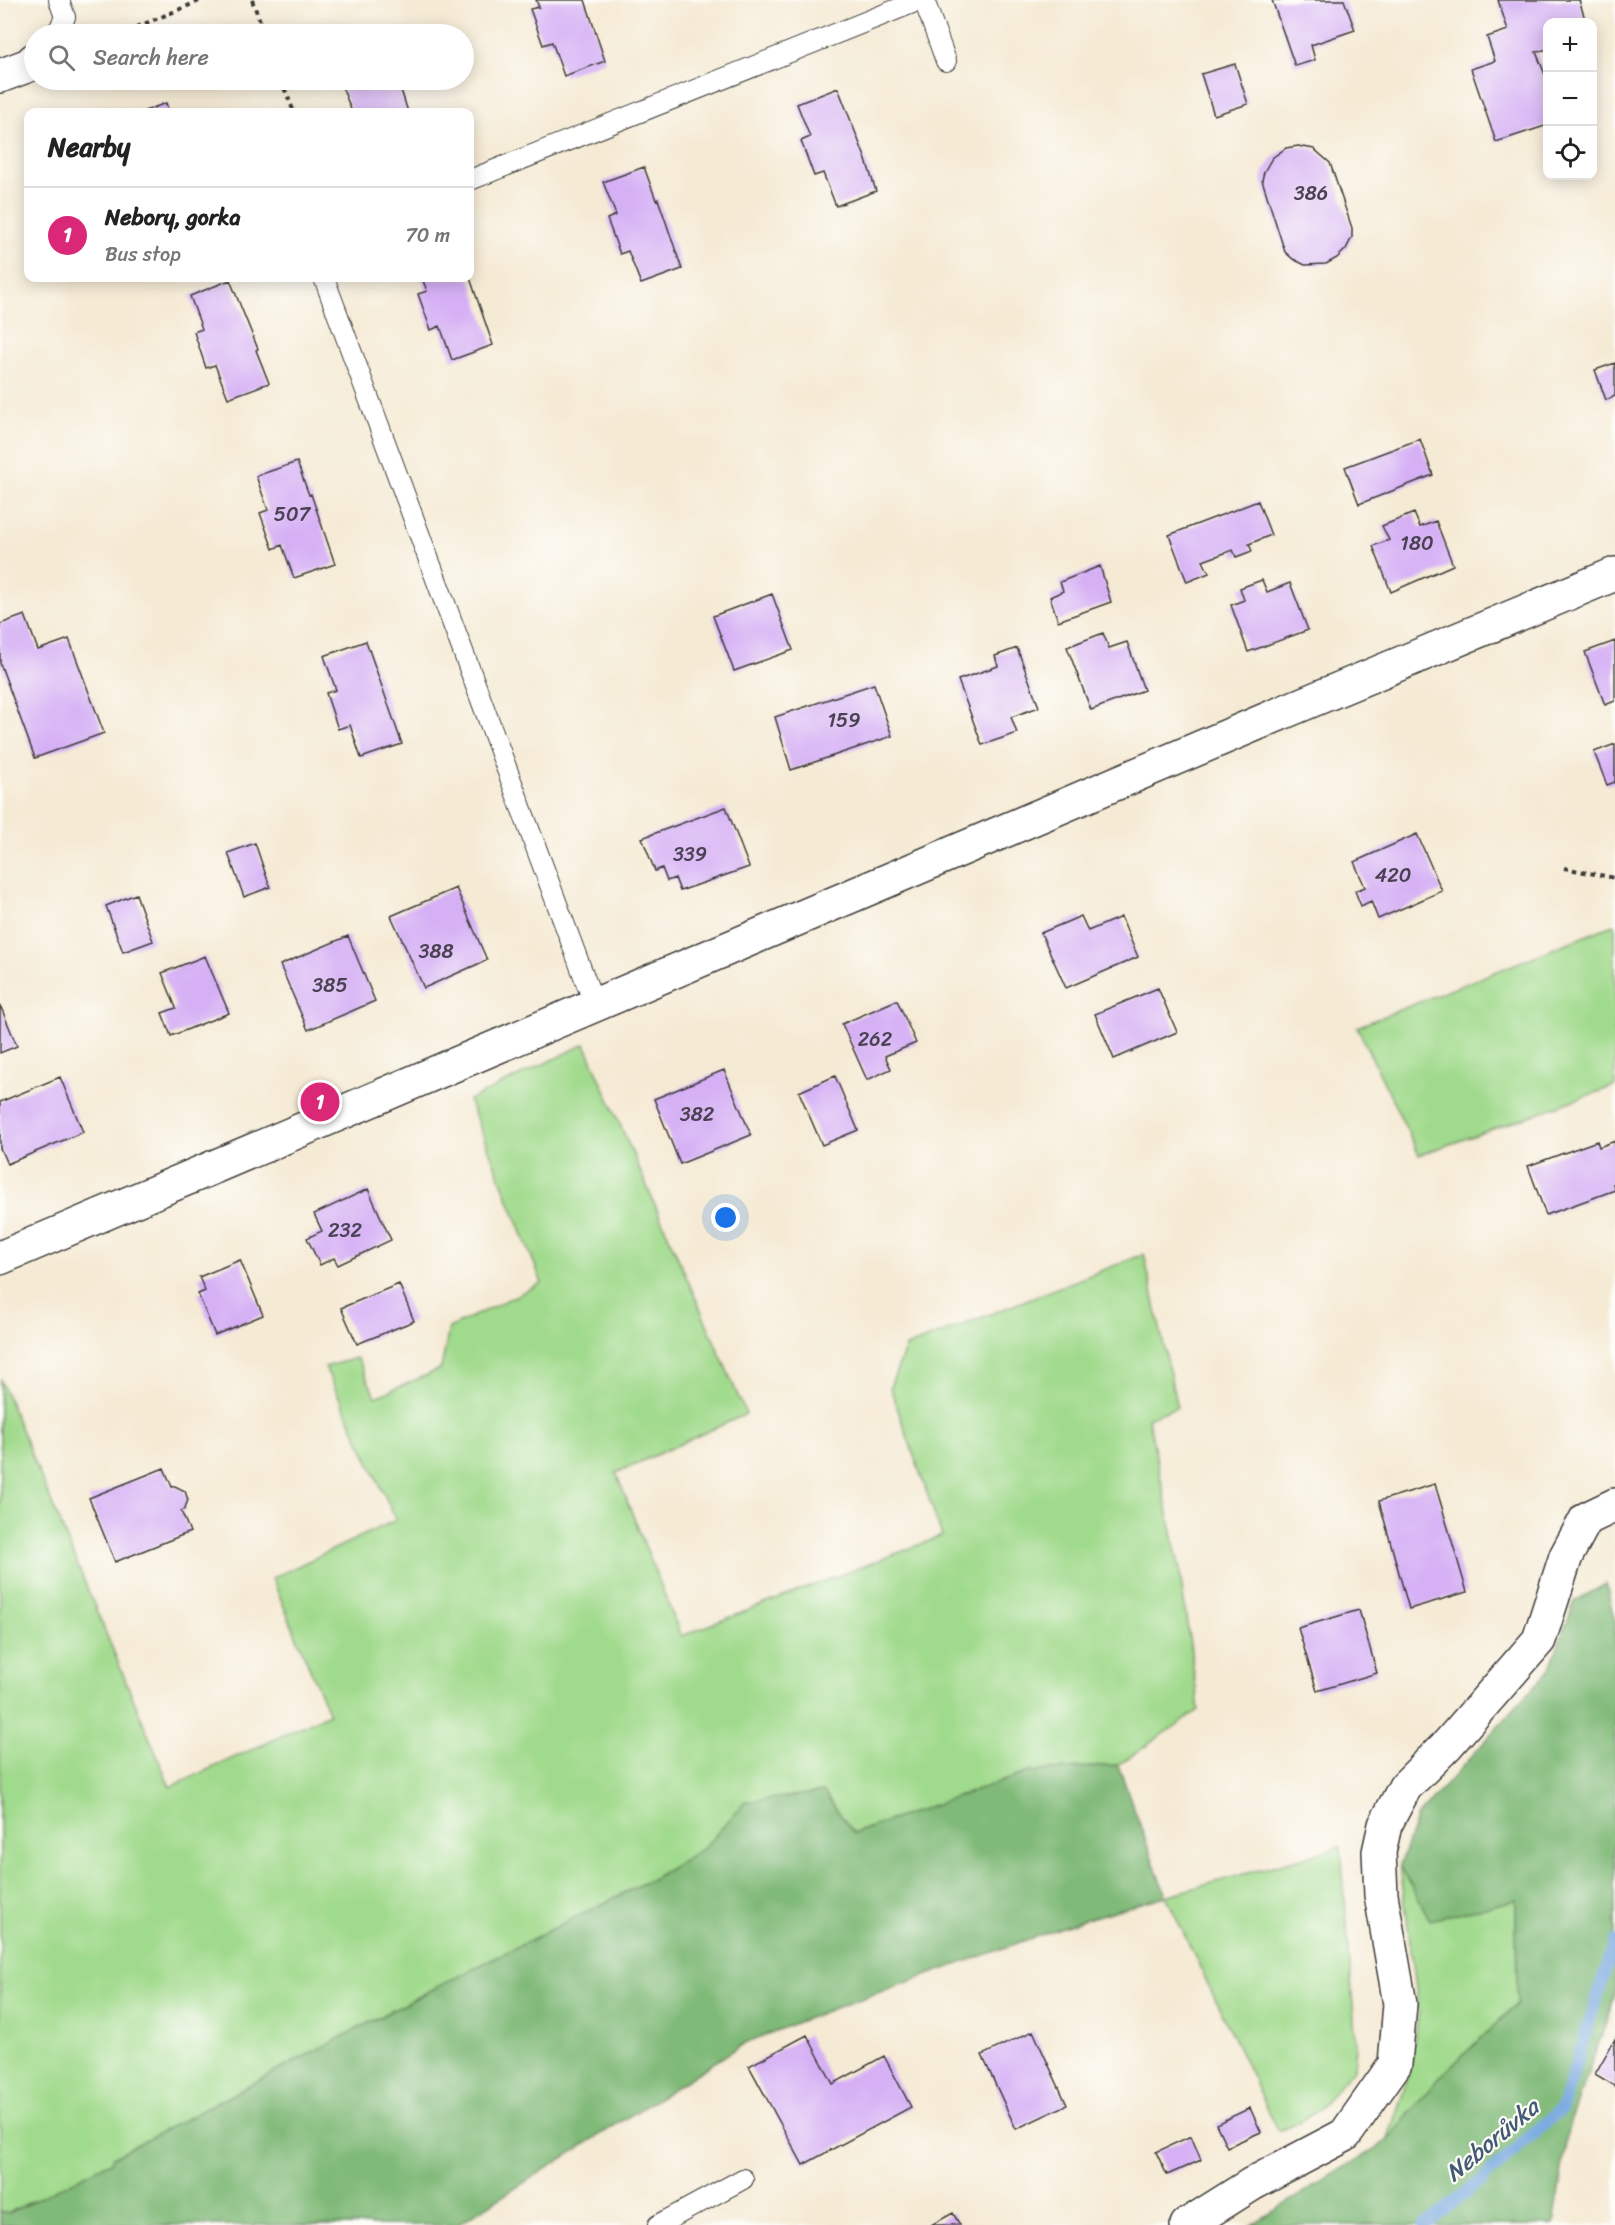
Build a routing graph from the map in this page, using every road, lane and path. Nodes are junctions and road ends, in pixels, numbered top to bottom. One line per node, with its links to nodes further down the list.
1 (59, 0): 6 (lane)
2 (202, 0): 7 (path)
3 (252, 0): 8 (path)
4 (920, 0): 14 (lane)
5 (924, 0): 9 (lane)
6 (62, 24)
7 (144, 24)
8 (261, 24)
9 (945, 62)
10 (24, 67): 11 (street)
11 (0, 76)
12 (285, 90): 13 (path)
13 (292, 108)
14 (474, 178)
15 (325, 282): 19 (lane)
16 (1615, 574): 19 (street)
17 (1564, 868): 18 (path)
18 (1615, 878)
19 (595, 1006): 20 (street)
20 (0, 1258)
21 (1615, 1504): 24 (street)
22 (743, 2179): 23 (lane)
23 (658, 2225)
24 (1187, 2225)

